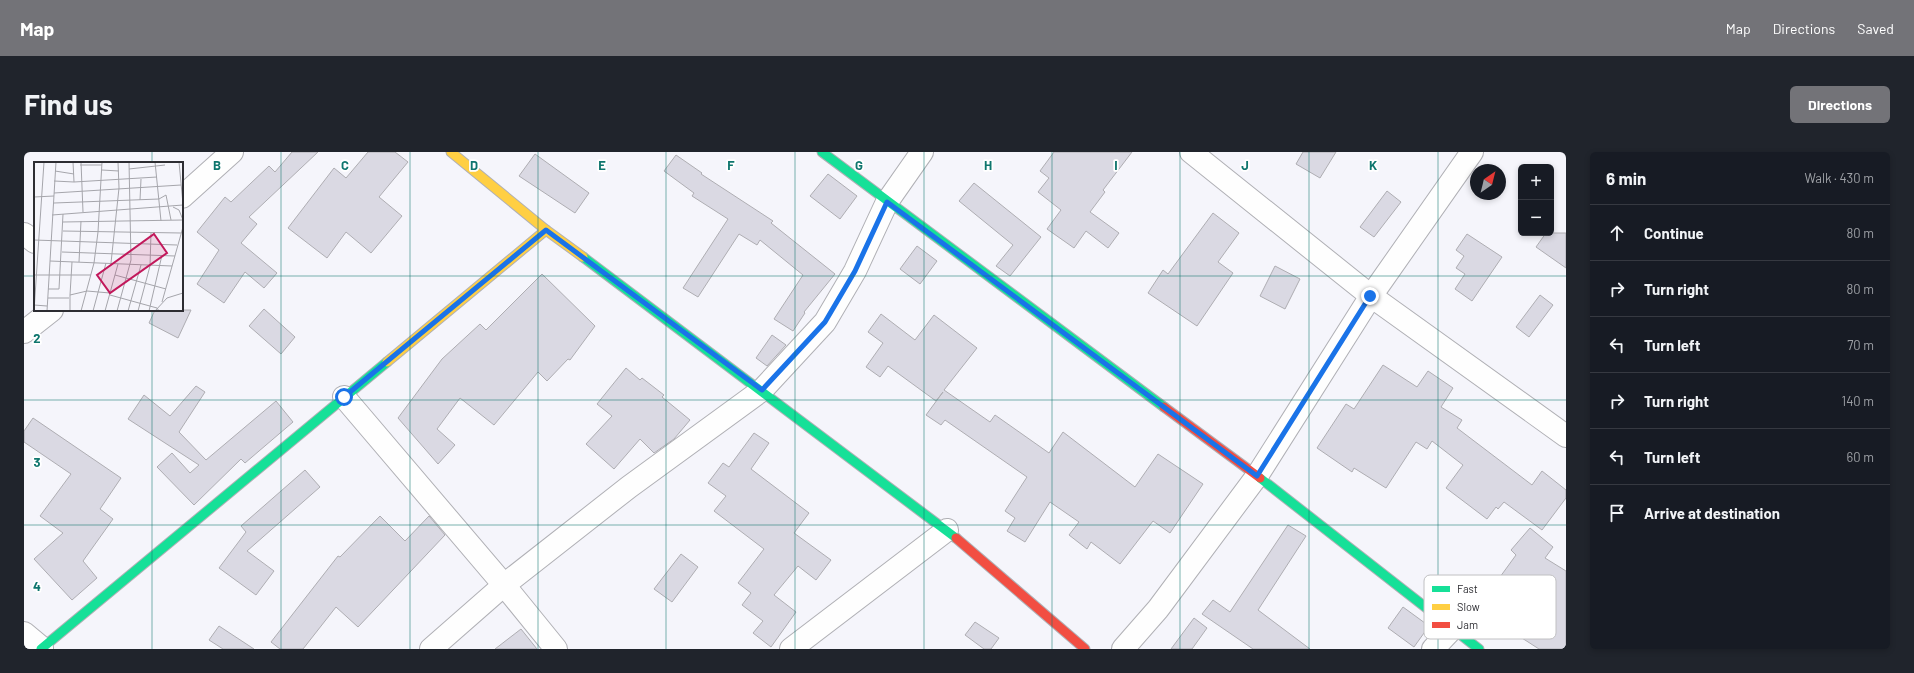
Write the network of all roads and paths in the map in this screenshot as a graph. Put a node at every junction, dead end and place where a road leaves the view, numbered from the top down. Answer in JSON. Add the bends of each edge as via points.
{"nodes":[{"id":1,"x":232,"y":152,"type":"edge"},
{"id":2,"x":451,"y":152,"type":"edge"},
{"id":3,"x":822,"y":152,"type":"edge"},
{"id":4,"x":922,"y":152,"type":"edge"},
{"id":5,"x":1191,"y":152,"type":"edge"},
{"id":6,"x":1472,"y":152,"type":"edge"},
{"id":7,"x":183,"y":196,"type":"edge"},
{"id":8,"x":887,"y":202,"type":"junction"},
{"id":9,"x":546,"y":230,"type":"junction"},
{"id":10,"x":24,"y":234,"type":"edge"},
{"id":11,"x":34,"y":241,"type":"edge"},
{"id":12,"x":1370,"y":296,"type":"junction"},
{"id":13,"x":51,"y":311,"type":"edge"},
{"id":14,"x":24,"y":332,"type":"edge"},
{"id":15,"x":762,"y":390,"type":"junction"},
{"id":16,"x":344,"y":397,"type":"junction"},
{"id":17,"x":1566,"y":436,"type":"edge"},
{"id":18,"x":1257,"y":476,"type":"junction"},
{"id":19,"x":947,"y":530,"type":"junction"},
{"id":20,"x":504,"y":585,"type":"junction"},
{"id":21,"x":1424,"y":607,"type":"edge"},
{"id":22,"x":24,"y":633,"type":"edge"},
{"id":23,"x":1442,"y":639,"type":"edge"},
{"id":24,"x":1465,"y":639,"type":"edge"},
{"id":25,"x":42,"y":649,"type":"edge"},
{"id":26,"x":431,"y":649,"type":"edge"},
{"id":27,"x":556,"y":649,"type":"edge"},
{"id":28,"x":791,"y":649,"type":"edge"},
{"id":29,"x":1085,"y":649,"type":"edge"},
{"id":30,"x":1123,"y":649,"type":"edge"},
{"id":31,"x":1433,"y":649,"type":"edge"},
{"id":32,"x":1478,"y":649,"type":"edge"}],
"edges":[{"from":1,"to":7,"type":"street"},
{"from":2,"to":9,"type":"street"},
{"from":3,"to":8,"type":"street"},
{"from":4,"to":8,"type":"street"},
{"from":5,"to":12,"type":"street"},
{"from":6,"to":12,"type":"street"},
{"from":8,"to":15,"type":"street","via":[[855,271],[825,322]]},
{"from":8,"to":18,"type":"street"},
{"from":9,"to":15,"type":"street"},
{"from":9,"to":16,"type":"street"},
{"from":10,"to":11,"type":"street"},
{"from":12,"to":17,"type":"street"},
{"from":12,"to":18,"type":"street"},
{"from":13,"to":14,"type":"street"},
{"from":15,"to":19,"type":"street"},
{"from":15,"to":20,"type":"street","via":[[629,487]]},
{"from":16,"to":20,"type":"street"},
{"from":16,"to":25,"type":"street"},
{"from":18,"to":21,"type":"street"},
{"from":18,"to":30,"type":"street","via":[[1158,609]]},
{"from":19,"to":28,"type":"street"},
{"from":19,"to":29,"type":"street"},
{"from":20,"to":26,"type":"street"},
{"from":20,"to":27,"type":"street"},
{"from":22,"to":25,"type":"street"},
{"from":23,"to":31,"type":"street"},
{"from":24,"to":32,"type":"street"}]}
